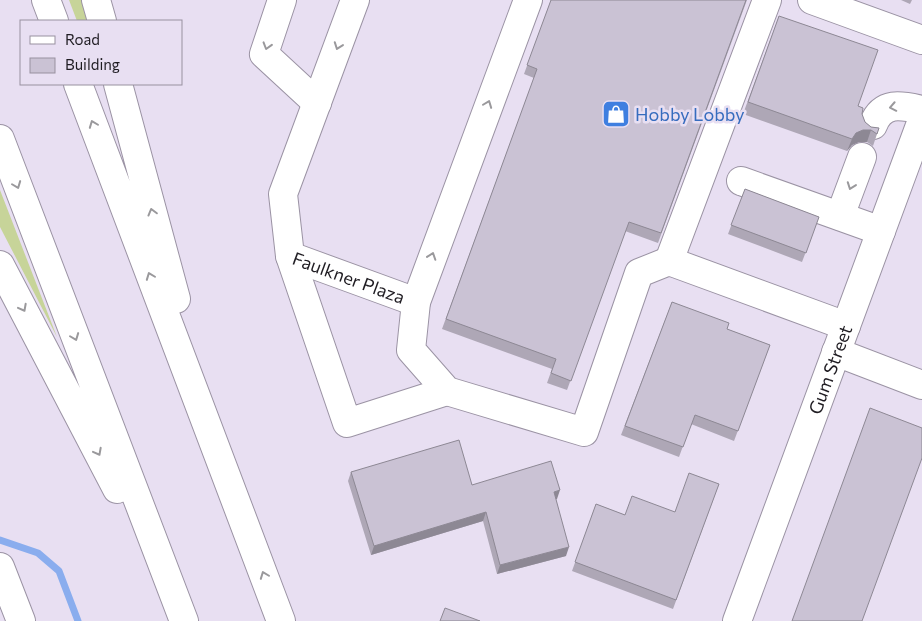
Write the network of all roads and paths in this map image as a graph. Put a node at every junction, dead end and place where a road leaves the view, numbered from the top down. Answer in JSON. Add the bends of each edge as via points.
{"nodes":[{"id":1,"x":46,"y":0,"type":"edge"},
{"id":2,"x":96,"y":0,"type":"edge"},
{"id":3,"x":282,"y":0,"type":"edge"},
{"id":4,"x":355,"y":0,"type":"edge"},
{"id":5,"x":528,"y":0,"type":"edge"},
{"id":6,"x":767,"y":0,"type":"edge"},
{"id":7,"x":812,"y":0,"type":"edge"},
{"id":8,"x":54,"y":20,"type":"edge"},
{"id":9,"x":102,"y":20,"type":"edge"},
{"id":10,"x":922,"y":40,"type":"edge"},
{"id":11,"x":78,"y":85,"type":"edge"},
{"id":12,"x":118,"y":85,"type":"edge"},
{"id":13,"x":317,"y":103,"type":"junction"},
{"id":14,"x":922,"y":110,"type":"edge"},
{"id":15,"x":922,"y":120,"type":"edge"},
{"id":16,"x":873,"y":125,"type":"edge"},
{"id":17,"x":0,"y":140,"type":"edge"},
{"id":18,"x":862,"y":157,"type":"dead end"},
{"id":19,"x":741,"y":181,"type":"dead end"},
{"id":20,"x":840,"y":216,"type":"junction"},
{"id":21,"x":881,"y":231,"type":"junction"},
{"id":22,"x":290,"y":256,"type":"junction"},
{"id":23,"x":669,"y":261,"type":"junction"},
{"id":24,"x":0,"y":265,"type":"edge"},
{"id":25,"x":416,"y":302,"type":"junction"},
{"id":26,"x":846,"y":326,"type":"junction"},
{"id":27,"x":836,"y":352,"type":"junction"},
{"id":28,"x":922,"y":385,"type":"edge"},
{"id":29,"x":447,"y":391,"type":"junction"},
{"id":30,"x":214,"y":445,"type":"junction"},
{"id":31,"x":1,"y":569,"type":"edge"},
{"id":32,"x":180,"y":612,"type":"edge"},
{"id":33,"x":21,"y":621,"type":"edge"},
{"id":34,"x":281,"y":621,"type":"edge"},
{"id":35,"x":737,"y":621,"type":"edge"}],
"edges":[{"from":1,"to":8,"type":"main road"},
{"from":2,"to":9,"type":"main road"},
{"from":3,"to":13,"type":"main road","one_way":true,"via":[[264,54]]},
{"from":4,"to":13,"type":"main road","name":"Faulkner Plaza","one_way":true},
{"from":25,"to":5,"type":"main road","name":"Faulkner Plaza","one_way":true},
{"from":6,"to":23,"type":"main road"},
{"from":7,"to":10,"type":"main road"},
{"from":30,"to":11,"type":"main road","one_way":true},
{"from":30,"to":12,"type":"main road","one_way":true},
{"from":13,"to":22,"type":"main road","name":"Faulkner Plaza","via":[[283,194]]},
{"from":14,"to":16,"type":"main road","one_way":true,"via":[[901,105],[886,107]]},
{"from":15,"to":21,"type":"main road","name":"Gum Street"},
{"from":17,"to":32,"type":"main road","one_way":true},
{"from":18,"to":20,"type":"main road","one_way":true},
{"from":19,"to":20,"type":"main road"},
{"from":20,"to":21,"type":"main road"},
{"from":21,"to":26,"type":"main road","name":"Gum Street"},
{"from":22,"to":25,"type":"main road","name":"Faulkner Plaza"},
{"from":22,"to":29,"type":"main road","via":[[347,423]]},
{"from":23,"to":26,"type":"main road"},
{"from":23,"to":29,"type":"main road","via":[[639,273],[584,432]]},
{"from":24,"to":32,"type":"main road","one_way":true},
{"from":25,"to":29,"type":"main road","via":[[411,350]]},
{"from":26,"to":27,"type":"main road","name":"Gum Street"},
{"from":27,"to":28,"type":"main road"},
{"from":27,"to":35,"type":"main road","name":"Gum Street"},
{"from":34,"to":30,"type":"main road","one_way":true},
{"from":31,"to":33,"type":"main road"}]}
